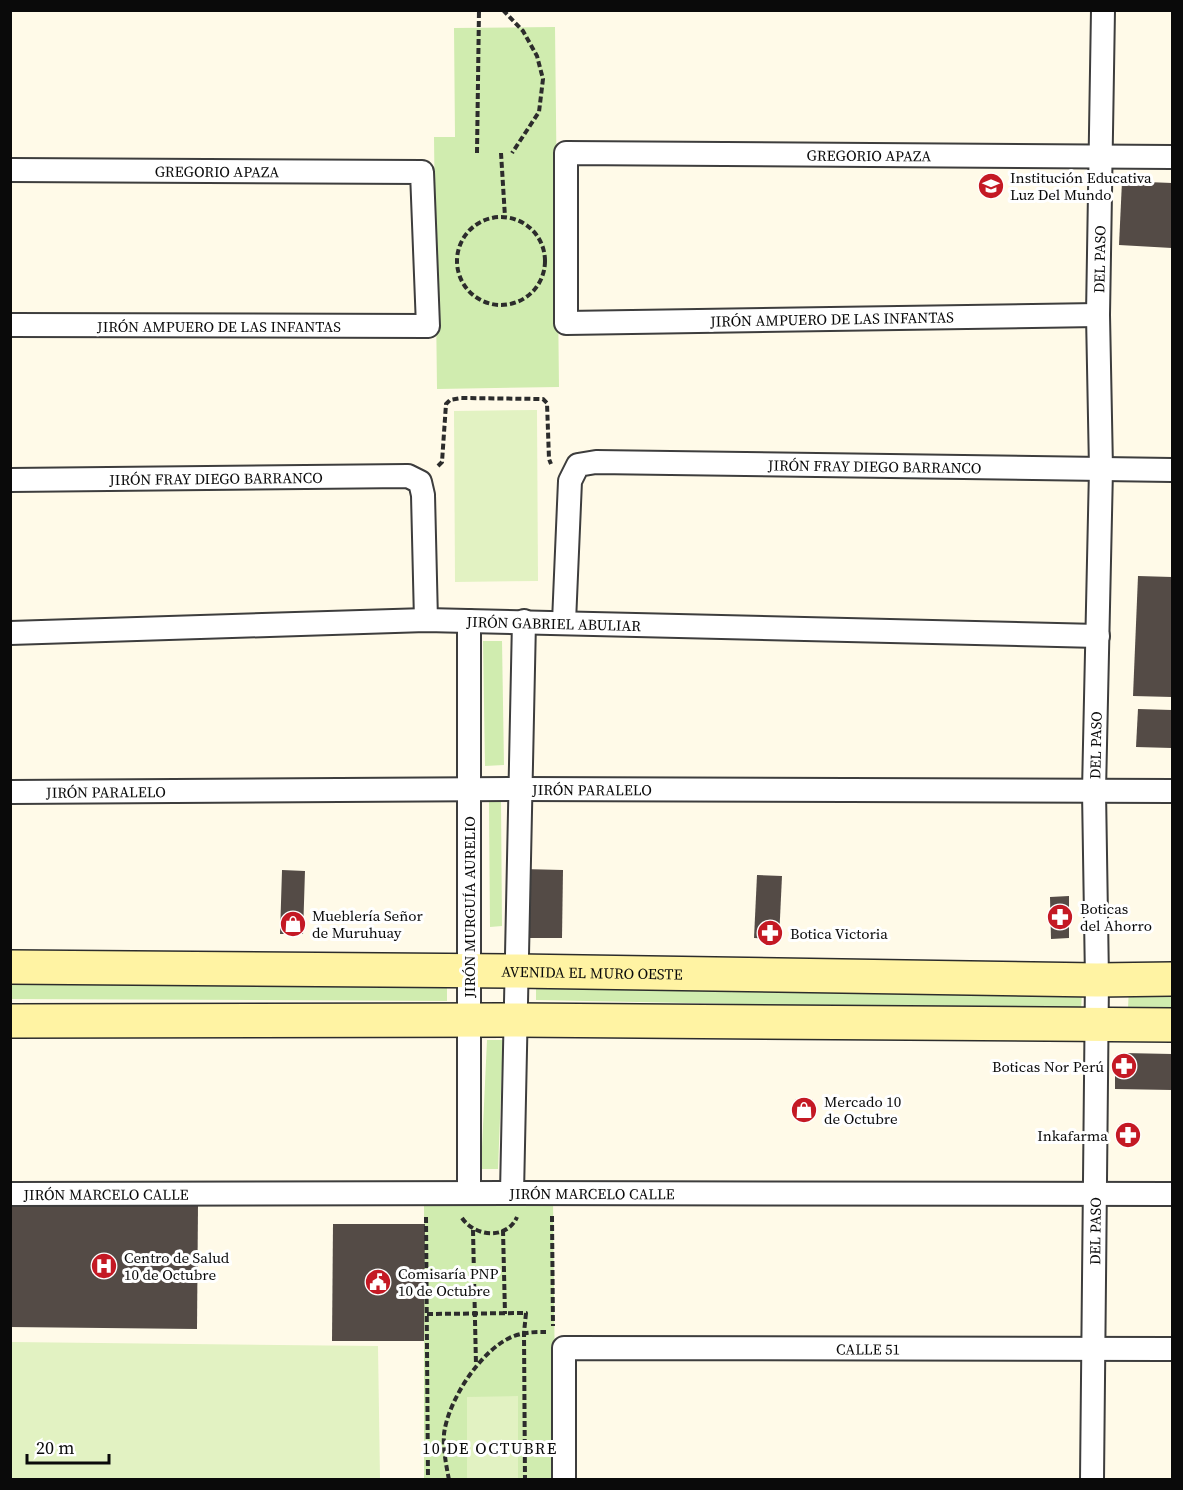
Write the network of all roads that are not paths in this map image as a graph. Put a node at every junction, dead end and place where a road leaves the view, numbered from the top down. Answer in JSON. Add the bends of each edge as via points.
{"nodes":[{"id":1,"x":1103,"y":10,"type":"edge"},
{"id":2,"x":1100,"y":155,"type":"junction"},
{"id":3,"x":1173,"y":157,"type":"edge"},
{"id":4,"x":10,"y":170,"type":"edge"},
{"id":5,"x":1098,"y":315,"type":"junction"},
{"id":6,"x":566,"y":323,"type":"joint"},
{"id":7,"x":10,"y":325,"type":"edge"},
{"id":8,"x":428,"y":326,"type":"joint"},
{"id":9,"x":1101,"y":470,"type":"junction"},
{"id":10,"x":1173,"y":470,"type":"edge"},
{"id":11,"x":10,"y":480,"type":"edge"},
{"id":12,"x":426,"y":620,"type":"junction"},
{"id":13,"x":468,"y":621,"type":"junction"},
{"id":14,"x":524,"y":621,"type":"junction"},
{"id":15,"x":564,"y":622,"type":"junction"},
{"id":16,"x":10,"y":633,"type":"edge"},
{"id":17,"x":1098,"y":636,"type":"junction"},
{"id":18,"x":521,"y":789,"type":"junction"},
{"id":19,"x":469,"y":790,"type":"junction"},
{"id":20,"x":1094,"y":791,"type":"junction"},
{"id":21,"x":1173,"y":791,"type":"edge"},
{"id":22,"x":10,"y":792,"type":"edge"},
{"id":23,"x":10,"y":967,"type":"edge"},
{"id":24,"x":469,"y":971,"type":"junction"},
{"id":25,"x":517,"y":971,"type":"junction"},
{"id":26,"x":1173,"y":979,"type":"edge"},
{"id":27,"x":1096,"y":980,"type":"junction"},
{"id":28,"x":469,"y":1020,"type":"junction"},
{"id":29,"x":516,"y":1020,"type":"junction"},
{"id":30,"x":10,"y":1021,"type":"edge"},
{"id":31,"x":1096,"y":1025,"type":"junction"},
{"id":32,"x":1173,"y":1025,"type":"edge"},
{"id":33,"x":1094,"y":1193,"type":"junction"},
{"id":34,"x":10,"y":1194,"type":"edge"},
{"id":35,"x":1173,"y":1194,"type":"edge"},
{"id":36,"x":516,"y":1201,"type":"junction"},
{"id":37,"x":464,"y":1202,"type":"junction"},
{"id":38,"x":1092,"y":1348,"type":"junction"},
{"id":39,"x":1173,"y":1349,"type":"edge"},
{"id":40,"x":564,"y":1479,"type":"edge"},
{"id":41,"x":1092,"y":1479,"type":"edge"}],
"edges":[{"from":1,"to":2,"type":"street","name":"DEL PASO"},
{"from":2,"to":3,"type":"street","name":"GREGORIO APAZA"},
{"from":2,"to":5,"type":"street","name":"DEL PASO"},
{"from":2,"to":6,"type":"street","name":"GREGORIO APAZA","via":[[566,153]]},
{"from":4,"to":8,"type":"street","name":"GREGORIO APAZA","via":[[422,172]]},
{"from":5,"to":6,"type":"street","name":"JIRÓN AMPUERO DE LAS INFANTAS"},
{"from":5,"to":9,"type":"street","name":"DEL PASO"},
{"from":7,"to":8,"type":"street","name":"JIRÓN AMPUERO DE LAS INFANTAS"},
{"from":9,"to":10,"type":"street","name":"JIRÓN FRAY DIEGO BARRANCO"},
{"from":9,"to":15,"type":"street","name":"JIRÓN FRAY DIEGO BARRANCO","via":[[596,462],[574,473]]},
{"from":9,"to":17,"type":"street","name":"DEL PASO"},
{"from":11,"to":12,"type":"street","name":"JIRÓN FRAY DIEGO BARRANCO","via":[[408,476],[420,482],[423,495]]},
{"from":12,"to":13,"type":"street","name":"JIRÓN GABRIEL ABULIAR"},
{"from":12,"to":16,"type":"street","name":"JIRÓN GABRIEL ABULIAR"},
{"from":13,"to":14,"type":"street","name":"JIRÓN GABRIEL ABULIAR"},
{"from":13,"to":19,"type":"street","name":"JIRÓN MURGUÍA AURELIO"},
{"from":14,"to":15,"type":"street","name":"JIRÓN GABRIEL ABULIAR"},
{"from":14,"to":18,"type":"street"},
{"from":15,"to":17,"type":"street","name":"JIRÓN GABRIEL ABULIAR"},
{"from":17,"to":20,"type":"street","name":"DEL PASO"},
{"from":18,"to":19,"type":"street","name":"JIRÓN PARALELO"},
{"from":18,"to":20,"type":"street","name":"JIRÓN PARALELO"},
{"from":18,"to":25,"type":"street"},
{"from":19,"to":22,"type":"street","name":"JIRÓN PARALELO"},
{"from":19,"to":24,"type":"street","name":"JIRÓN MURGUÍA AURELIO"},
{"from":20,"to":21,"type":"street","name":"JIRÓN PARALELO"},
{"from":20,"to":27,"type":"street","name":"DEL PASO"},
{"from":23,"to":24,"type":"main road","name":"AVENIDA EL MURO OESTE"},
{"from":24,"to":25,"type":"main road","name":"AVENIDA EL MURO OESTE"},
{"from":24,"to":28,"type":"street","name":"JIRÓN MURGUÍA AURELIO"},
{"from":25,"to":27,"type":"main road","name":"AVENIDA EL MURO OESTE"},
{"from":25,"to":29,"type":"street"},
{"from":26,"to":27,"type":"main road","name":"AVENIDA EL MURO OESTE"},
{"from":27,"to":31,"type":"street","name":"DEL PASO"},
{"from":28,"to":29,"type":"main road"},
{"from":28,"to":30,"type":"main road"},
{"from":28,"to":37,"type":"street","name":"JIRÓN MURGUÍA AURELIO"},
{"from":29,"to":31,"type":"main road"},
{"from":29,"to":36,"type":"street"},
{"from":31,"to":32,"type":"main road"},
{"from":31,"to":33,"type":"street","name":"DEL PASO"},
{"from":33,"to":35,"type":"street","name":"JIRÓN MARCELO CALLE"},
{"from":33,"to":36,"type":"street","name":"JIRÓN MARCELO CALLE"},
{"from":33,"to":38,"type":"street","name":"DEL PASO"},
{"from":34,"to":37,"type":"street","name":"JIRÓN MARCELO CALLE"},
{"from":36,"to":37,"type":"street","name":"JIRÓN MARCELO CALLE"},
{"from":38,"to":39,"type":"street","name":"CALLE 51"},
{"from":38,"to":40,"type":"street","name":"CALLE 51","via":[[559,1340]]},
{"from":38,"to":41,"type":"street","name":"DEL PASO"}]}
